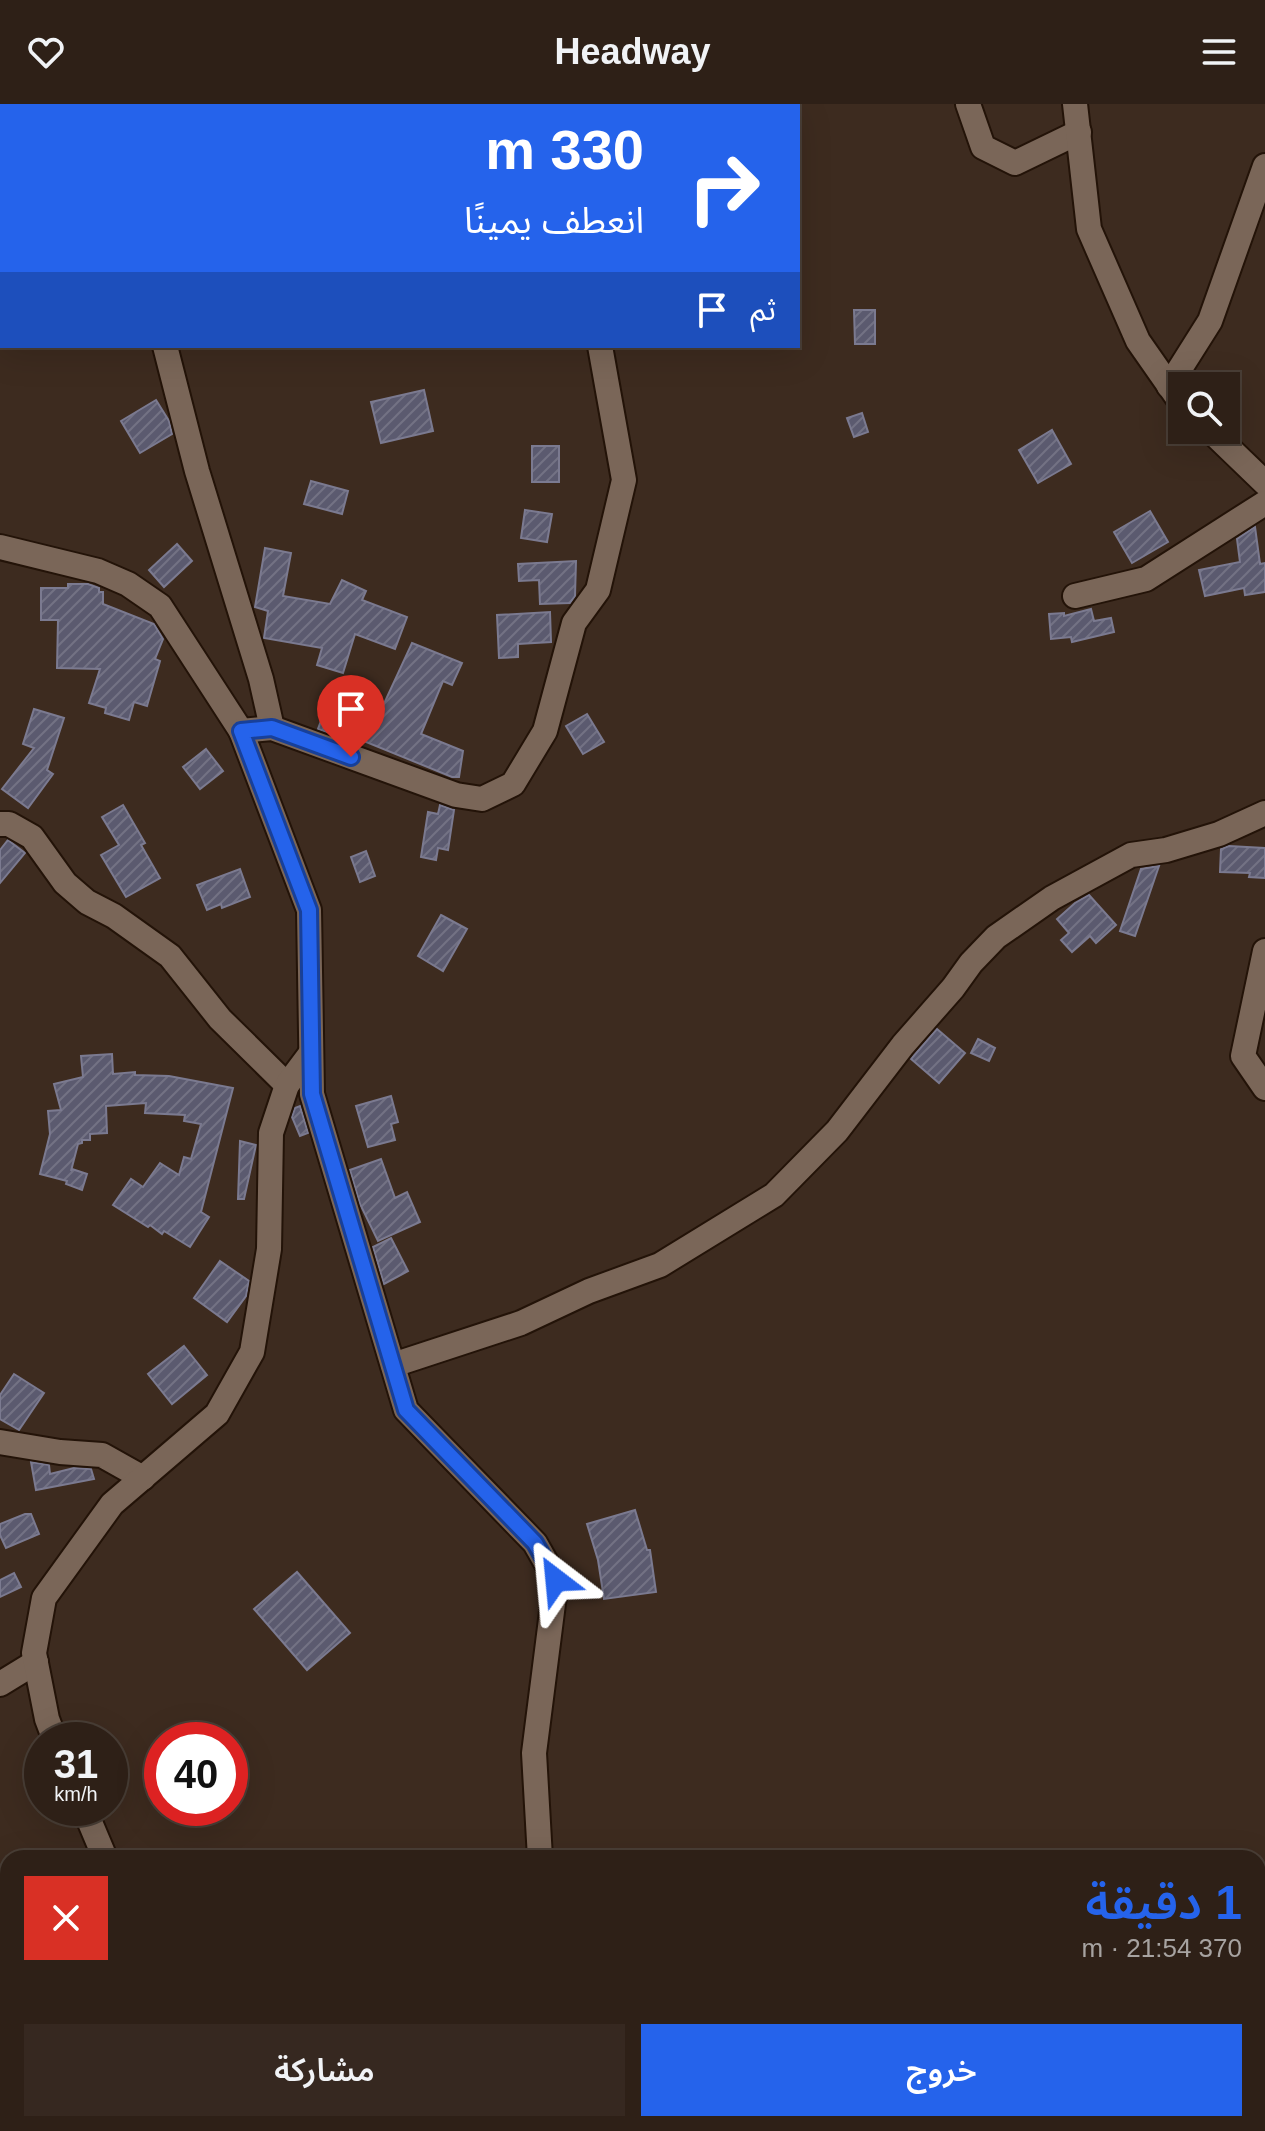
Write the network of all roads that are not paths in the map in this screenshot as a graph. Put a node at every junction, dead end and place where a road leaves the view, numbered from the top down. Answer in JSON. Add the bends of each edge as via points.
{"nodes":[{"id":1,"x":968,"y":104,"type":"edge"},
{"id":2,"x":1075,"y":104,"type":"edge"},
{"id":3,"x":1079,"y":132,"type":"junction"},
{"id":4,"x":1265,"y":166,"type":"edge"},
{"id":5,"x":166,"y":348,"type":"edge"},
{"id":6,"x":600,"y":348,"type":"edge"},
{"id":7,"x":1187,"y":372,"type":"edge"},
{"id":8,"x":1168,"y":384,"type":"edge"},
{"id":9,"x":1225,"y":444,"type":"edge"},
{"id":10,"x":1265,"y":483,"type":"edge"},
{"id":11,"x":1265,"y":503,"type":"edge"},
{"id":12,"x":0,"y":547,"type":"edge"},
{"id":13,"x":1075,"y":596,"type":"dead end"},
{"id":14,"x":272,"y":728,"type":"junction"},
{"id":15,"x":241,"y":731,"type":"junction"},
{"id":16,"x":1265,"y":813,"type":"edge"},
{"id":17,"x":0,"y":824,"type":"edge"},
{"id":18,"x":1265,"y":951,"type":"edge"},
{"id":19,"x":311,"y":1053,"type":"junction"},
{"id":20,"x":287,"y":1085,"type":"junction"},
{"id":21,"x":1265,"y":1088,"type":"edge"},
{"id":22,"x":393,"y":1365,"type":"junction"},
{"id":23,"x":0,"y":1442,"type":"edge"},
{"id":24,"x":143,"y":1478,"type":"junction"},
{"id":25,"x":36,"y":1662,"type":"junction"},
{"id":26,"x":0,"y":1684,"type":"edge"},
{"id":27,"x":48,"y":1722,"type":"edge"},
{"id":28,"x":92,"y":1826,"type":"edge"},
{"id":29,"x":102,"y":1850,"type":"edge"},
{"id":30,"x":540,"y":1850,"type":"edge"}],
"edges":[{"from":1,"to":3,"type":"street","via":[[983,147],[1015,163]]},
{"from":2,"to":3,"type":"street"},
{"from":3,"to":8,"type":"street","via":[[1089,229],[1138,341]]},
{"from":4,"to":7,"type":"street"},
{"from":5,"to":14,"type":"street"},
{"from":6,"to":14,"type":"street","via":[[624,480],[598,590],[574,623],[545,731],[513,784],[482,799],[456,795]]},
{"from":9,"to":10,"type":"street"},
{"from":11,"to":13,"type":"street","via":[[1146,579]]},
{"from":12,"to":15,"type":"street","via":[[98,571],[160,606]]},
{"from":14,"to":15,"type":"street"},
{"from":15,"to":19,"type":"street","via":[[309,910]]},
{"from":16,"to":22,"type":"street","via":[[1219,834],[1131,855],[1052,898],[996,937],[837,1131],[774,1195],[660,1265],[521,1323]]},
{"from":17,"to":20,"type":"street","via":[[32,837],[65,883],[87,902],[170,956],[220,1019]]},
{"from":18,"to":21,"type":"street","via":[[1243,1056]]},
{"from":19,"to":20,"type":"street"},
{"from":19,"to":22,"type":"street","via":[[312,1094]]},
{"from":20,"to":24,"type":"street","via":[[271,1133],[269,1249],[252,1352],[217,1414]]},
{"from":22,"to":30,"type":"street","via":[[406,1410],[535,1543],[556,1580],[534,1753]]},
{"from":23,"to":24,"type":"street","via":[[102,1455]]},
{"from":24,"to":25,"type":"street","via":[[112,1504],[44,1598]]},
{"from":25,"to":26,"type":"street"},
{"from":25,"to":27,"type":"street"},
{"from":28,"to":29,"type":"street"}]}
